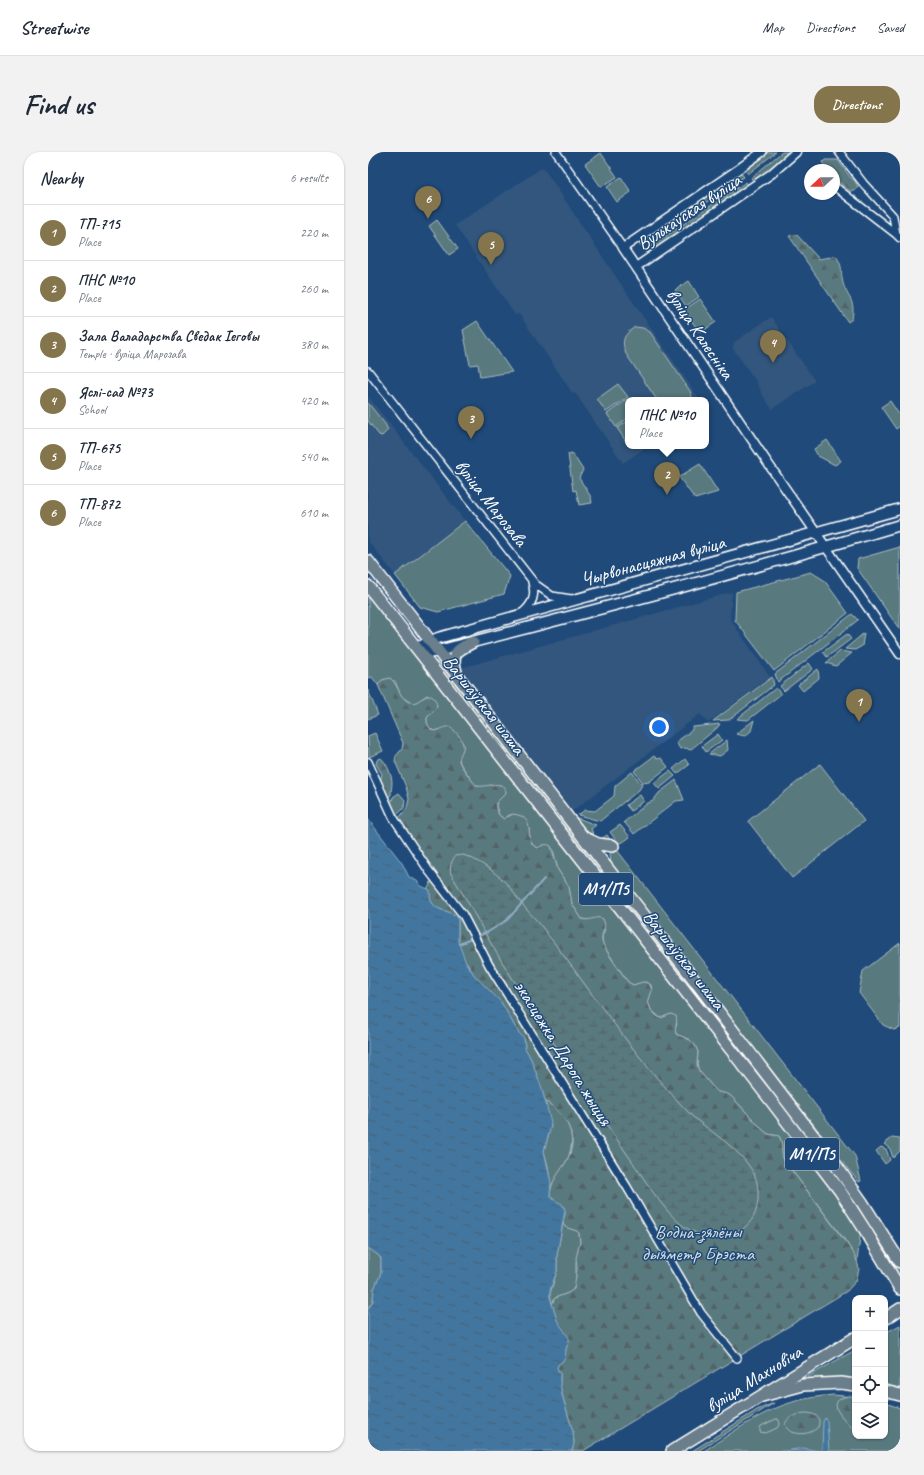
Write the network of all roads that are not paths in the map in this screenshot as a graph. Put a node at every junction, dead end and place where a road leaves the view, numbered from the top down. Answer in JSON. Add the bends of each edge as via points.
{"nodes":[{"id":1,"x":556,"y":152,"type":"edge"},
{"id":2,"x":762,"y":152,"type":"edge"},
{"id":3,"x":796,"y":152,"type":"edge"},
{"id":4,"x":839,"y":152,"type":"edge"},
{"id":5,"x":840,"y":191,"type":"edge"},
{"id":6,"x":898,"y":236,"type":"edge"},
{"id":7,"x":623,"y":248,"type":"junction"},
{"id":8,"x":636,"y":267,"type":"junction"},
{"id":9,"x":368,"y":371,"type":"edge"},
{"id":10,"x":900,"y":509,"type":"edge"},
{"id":11,"x":900,"y":525,"type":"edge"},
{"id":12,"x":817,"y":533,"type":"junction"},
{"id":13,"x":826,"y":547,"type":"junction"},
{"id":14,"x":368,"y":561,"type":"edge"},
{"id":15,"x":530,"y":578,"type":"junction"},
{"id":16,"x":368,"y":586,"type":"edge"},
{"id":17,"x":579,"y":599,"type":"junction"},
{"id":18,"x":516,"y":616,"type":"junction"},
{"id":19,"x":430,"y":641,"type":"junction"},
{"id":20,"x":473,"y":642,"type":"junction"},
{"id":21,"x":419,"y":651,"type":"junction"},
{"id":22,"x":438,"y":651,"type":"junction"},
{"id":23,"x":900,"y":654,"type":"edge"},
{"id":24,"x":456,"y":675,"type":"junction"},
{"id":25,"x":368,"y":762,"type":"edge"},
{"id":26,"x":582,"y":836,"type":"junction"},
{"id":27,"x":608,"y":869,"type":"junction"},
{"id":28,"x":763,"y":1070,"type":"junction"},
{"id":29,"x":754,"y":1078,"type":"junction"},
{"id":30,"x":782,"y":1094,"type":"junction"},
{"id":31,"x":772,"y":1102,"type":"junction"},
{"id":32,"x":900,"y":1262,"type":"edge"},
{"id":33,"x":900,"y":1289,"type":"edge"},
{"id":34,"x":900,"y":1309,"type":"edge"},
{"id":35,"x":888,"y":1317,"type":"edge"},
{"id":36,"x":852,"y":1340,"type":"edge"},
{"id":37,"x":738,"y":1358,"type":"dead end"},
{"id":38,"x":852,"y":1385,"type":"edge"},
{"id":39,"x":888,"y":1392,"type":"edge"},
{"id":40,"x":900,"y":1395,"type":"edge"},
{"id":41,"x":762,"y":1396,"type":"junction"},
{"id":42,"x":672,"y":1451,"type":"edge"}],
"edges":[{"from":1,"to":7,"type":"street","name":"вуліца Калесніка"},
{"from":2,"to":7,"type":"street","name":"Вулькаўская вуліца"},
{"from":3,"to":8,"type":"street","name":"Вулькаўская вуліца","via":[[771,174]]},
{"from":4,"to":6,"type":"street","via":[[893,216]]},
{"from":5,"to":6,"type":"street"},
{"from":7,"to":8,"type":"street","name":"вуліца Калесніка"},
{"from":8,"to":12,"type":"street","name":"вуліца Калесніка"},
{"from":9,"to":15,"type":"street","name":"вуліца Марозава"},
{"from":10,"to":12,"type":"main road","name":"Чырвонасцяжная вуліца"},
{"from":11,"to":13,"type":"main road","name":"Чырвонасцяжная вуліца"},
{"from":12,"to":13,"type":"street","name":"вуліца Калесніка"},
{"from":12,"to":17,"type":"main road","name":"Чырвонасцяжная вуліца"},
{"from":13,"to":20,"type":"main road","name":"Чырвонасцяжная вуліца"},
{"from":13,"to":23,"type":"street","name":"вуліца Калесніка"},
{"from":14,"to":19,"type":"main road","name":"Варшаўская шаша","number":"М1/П5"},
{"from":15,"to":17,"type":"street","name":"вуліца Марозава","via":[[539,588],[552,596]]},
{"from":15,"to":18,"type":"street","name":"вуліца Марозава","via":[[534,589],[533,600],[527,609]]},
{"from":16,"to":21,"type":"main road","name":"Варшаўская шаша","number":"М1/П5"},
{"from":17,"to":18,"type":"main road","name":"Чырвонасцяжная вуліца"},
{"from":18,"to":19,"type":"main road","name":"Чырвонасцяжная вуліца"},
{"from":19,"to":21,"type":"main road","name":"Чырвонасцяжная вуліца"},
{"from":19,"to":22,"type":"main road","name":"Варшаўская шаша","number":"М1/П5"},
{"from":20,"to":22,"type":"main road","name":"Чырвонасцяжная вуліца"},
{"from":20,"to":24,"type":"main road","via":[[457,652],[453,660]]},
{"from":21,"to":22,"type":"main road","name":"Чырвонасцяжная вуліца"},
{"from":21,"to":29,"type":"main road","name":"Варшаўская шаша","number":"М1/П5"},
{"from":22,"to":24,"type":"main road","name":"Варшаўская шаша","number":"М1/П5"},
{"from":24,"to":26,"type":"main road","name":"Варшаўская шаша","number":"М1/П5"},
{"from":25,"to":37,"type":"street","name":"экасцежка Дарога жыцця","via":[[393,817],[428,871],[463,915],[489,965],[627,1187],[697,1307]]},
{"from":26,"to":27,"type":"main road","name":"Варшаўская шаша","number":"М1/П5"},
{"from":26,"to":27,"type":"main road","via":[[598,844],[613,846],[607,855]]},
{"from":27,"to":28,"type":"main road","name":"Варшаўская шаша","number":"М1/П5"},
{"from":28,"to":29,"type":"main road"},
{"from":28,"to":30,"type":"main road","name":"Варшаўская шаша","number":"М1/П5"},
{"from":29,"to":31,"type":"main road","name":"Варшаўская шаша","number":"М1/П5"},
{"from":30,"to":31,"type":"main road"},
{"from":30,"to":32,"type":"main road","name":"Варшаўская шаша","number":"М1/П5","via":[[862,1202]]},
{"from":31,"to":33,"type":"main road","name":"Варшаўская шаша","number":"М1/П5","via":[[840,1191]]},
{"from":34,"to":35,"type":"main road"},
{"from":36,"to":41,"type":"main road","name":"вуліца Махновіча"},
{"from":38,"to":41,"type":"main road","via":[[803,1385]]},
{"from":39,"to":40,"type":"main road"},
{"from":41,"to":42,"type":"main road","name":"вуліца Махновіча"}]}
